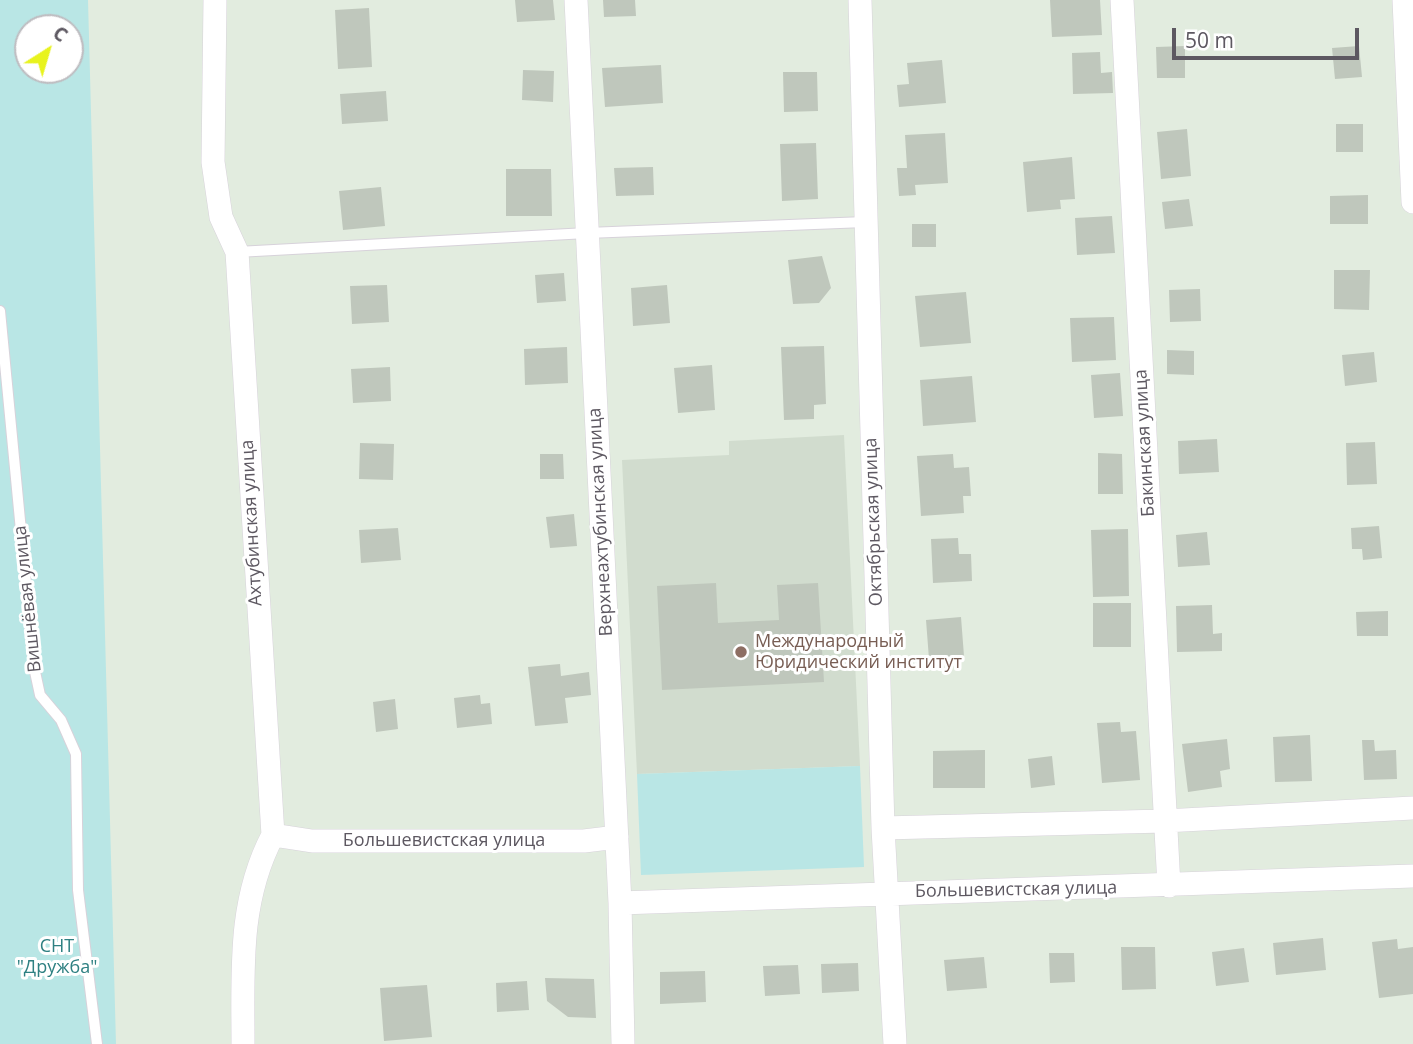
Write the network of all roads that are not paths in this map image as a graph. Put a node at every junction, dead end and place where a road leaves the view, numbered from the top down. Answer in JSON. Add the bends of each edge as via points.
{"nodes":[{"id":1,"x":215,"y":0,"type":"edge"},
{"id":2,"x":576,"y":0,"type":"edge"},
{"id":3,"x":860,"y":0,"type":"edge"},
{"id":4,"x":1122,"y":0,"type":"edge"},
{"id":5,"x":1404,"y":0,"type":"edge"},
{"id":6,"x":1413,"y":187,"type":"edge"},
{"id":7,"x":1413,"y":202,"type":"edge"},
{"id":8,"x":865,"y":222,"type":"junction"},
{"id":9,"x":587,"y":233,"type":"junction"},
{"id":10,"x":237,"y":252,"type":"junction"},
{"id":11,"x":0,"y":311,"type":"edge"},
{"id":12,"x":1413,"y":808,"type":"edge"},
{"id":13,"x":1164,"y":821,"type":"junction"},
{"id":14,"x":883,"y":828,"type":"junction"},
{"id":15,"x":273,"y":835,"type":"junction"},
{"id":16,"x":617,"y":837,"type":"junction"},
{"id":17,"x":1413,"y":876,"type":"edge"},
{"id":18,"x":1169,"y":886,"type":"junction"},
{"id":19,"x":886,"y":893,"type":"junction"},
{"id":20,"x":620,"y":902,"type":"junction"},
{"id":21,"x":97,"y":1044,"type":"edge"},
{"id":22,"x":243,"y":1044,"type":"edge"},
{"id":23,"x":623,"y":1044,"type":"edge"},
{"id":24,"x":895,"y":1044,"type":"edge"}],
"edges":[{"from":1,"to":10,"type":"street","name":"Ахтубинская улица","via":[[213,162],[221,217]]},
{"from":2,"to":9,"type":"street","name":"Верхнеахтубинская улица"},
{"from":3,"to":8,"type":"street","name":"Октябрьская улица"},
{"from":4,"to":13,"type":"street","name":"Бакинская улица"},
{"from":5,"to":6,"type":"street"},
{"from":6,"to":7,"type":"street"},
{"from":8,"to":9,"type":"lane"},
{"from":8,"to":14,"type":"street","name":"Октябрьская улица"},
{"from":9,"to":10,"type":"lane"},
{"from":9,"to":16,"type":"street","name":"Верхнеахтубинская улица"},
{"from":10,"to":15,"type":"street","name":"Ахтубинская улица"},
{"from":11,"to":21,"type":"lane","name":"Вишнёвая улица","via":[[34,667],[40,695],[61,720],[76,754],[78,890]]},
{"from":12,"to":13,"type":"street"},
{"from":13,"to":14,"type":"street"},
{"from":13,"to":18,"type":"street","name":"Бакинская улица"},
{"from":14,"to":19,"type":"street","name":"Октябрьская улица"},
{"from":15,"to":16,"type":"street","name":"Большевистская улица","via":[[312,841],[584,841]]},
{"from":15,"to":22,"type":"street","via":[[257,863],[243,927]]},
{"from":16,"to":20,"type":"street","name":"Верхнеахтубинская улица"},
{"from":17,"to":18,"type":"street","name":"Большевистская улица"},
{"from":18,"to":19,"type":"street","name":"Большевистская улица"},
{"from":19,"to":20,"type":"street","name":"Большевистская улица"},
{"from":19,"to":24,"type":"street","name":"Октябрьская улица"},
{"from":20,"to":23,"type":"street","name":"Верхнеахтубинская улица"}]}
